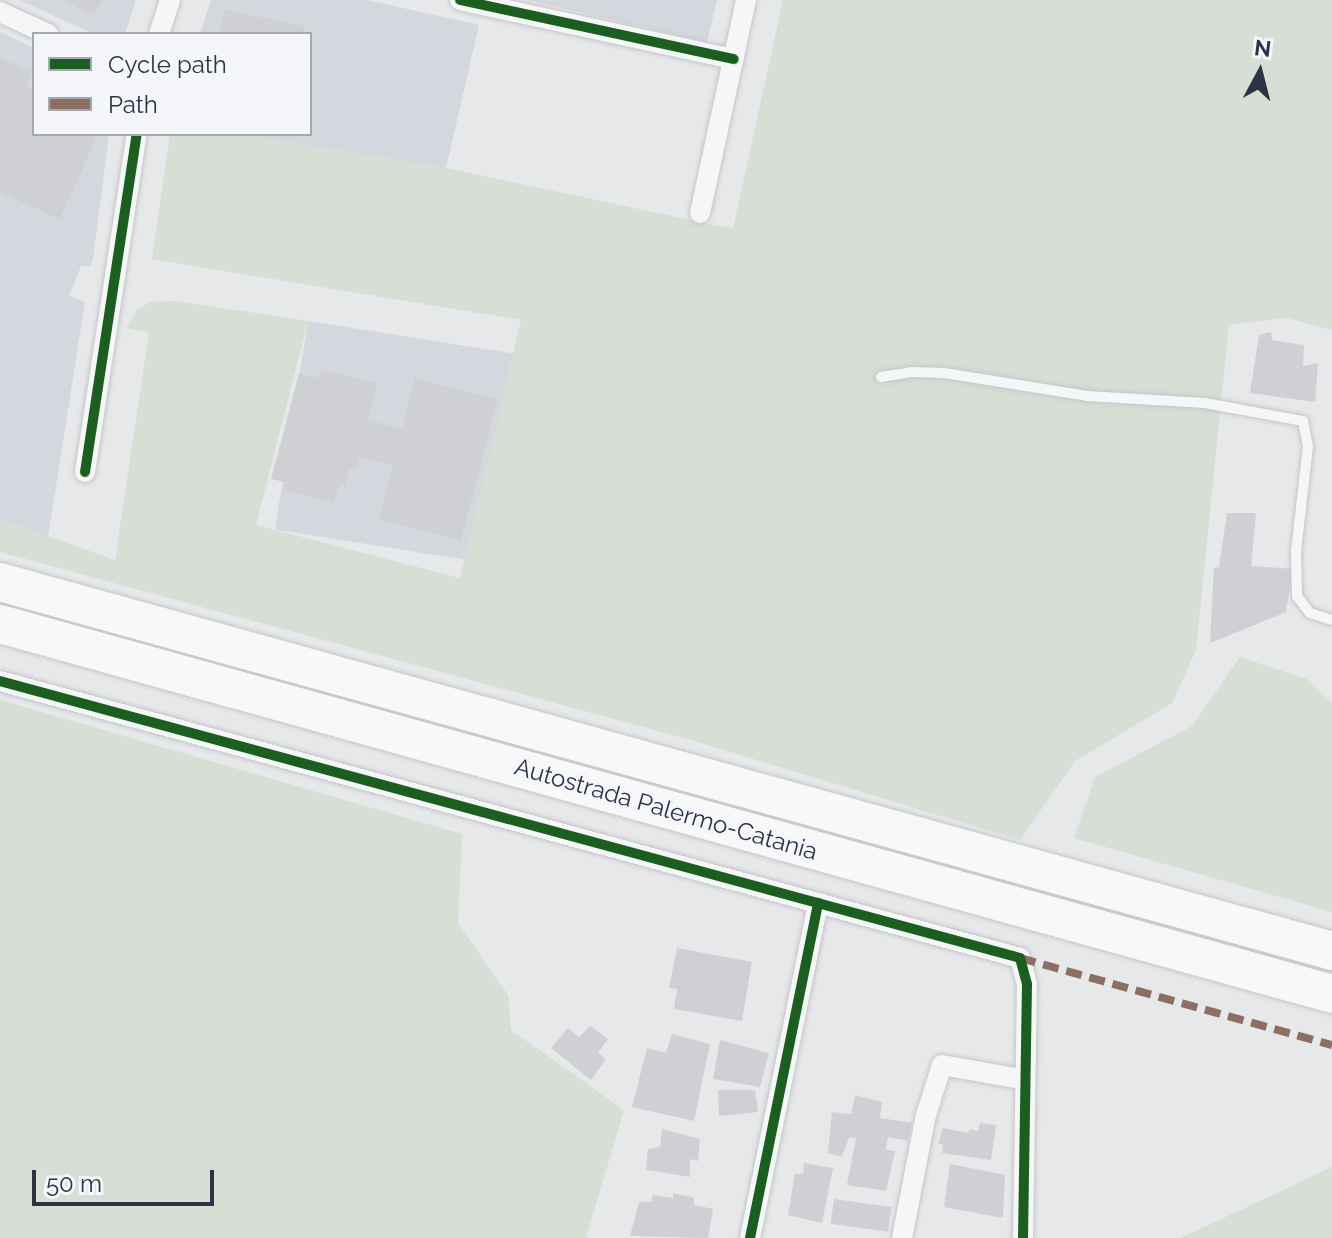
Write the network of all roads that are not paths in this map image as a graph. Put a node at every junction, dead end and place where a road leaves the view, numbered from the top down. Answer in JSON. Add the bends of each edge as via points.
{"nodes":[{"id":1,"x":170,"y":0,"type":"edge"},
{"id":2,"x":460,"y":0,"type":"edge"},
{"id":3,"x":746,"y":0,"type":"edge"},
{"id":4,"x":0,"y":12,"type":"edge"},
{"id":5,"x":44,"y":32,"type":"edge"},
{"id":6,"x":160,"y":32,"type":"edge"},
{"id":7,"x":734,"y":59,"type":"junction"},
{"id":8,"x":137,"y":136,"type":"edge"},
{"id":9,"x":700,"y":213,"type":"dead end"},
{"id":10,"x":881,"y":377,"type":"dead end"},
{"id":11,"x":85,"y":472,"type":"dead end"},
{"id":12,"x":0,"y":582,"type":"edge"},
{"id":13,"x":1332,"y":620,"type":"edge"},
{"id":14,"x":0,"y":624,"type":"edge"},
{"id":15,"x":0,"y":681,"type":"edge"},
{"id":16,"x":818,"y":903,"type":"junction"},
{"id":17,"x":1332,"y":951,"type":"edge"},
{"id":18,"x":1332,"y":994,"type":"edge"},
{"id":19,"x":1026,"y":1080,"type":"junction"},
{"id":20,"x":750,"y":1238,"type":"edge"},
{"id":21,"x":902,"y":1238,"type":"edge"},
{"id":22,"x":1023,"y":1238,"type":"edge"}],
"edges":[{"from":1,"to":6,"type":"street"},
{"from":2,"to":7,"type":"street"},
{"from":3,"to":7,"type":"street"},
{"from":4,"to":5,"type":"street"},
{"from":7,"to":9,"type":"street"},
{"from":8,"to":11,"type":"street"},
{"from":10,"to":13,"type":"lane","via":[[944,373],[1087,396],[1205,403],[1303,421],[1308,446],[1296,551],[1297,596],[1310,613]]},
{"from":12,"to":17,"type":"highway","name":"Autostrada Palermo-Catania"},
{"from":14,"to":18,"type":"highway","name":"Autostrada Palermo-Catania"},
{"from":15,"to":16,"type":"street"},
{"from":16,"to":19,"type":"street","via":[[1020,958],[1027,984]]},
{"from":16,"to":20,"type":"street"},
{"from":19,"to":21,"type":"street","via":[[942,1065],[926,1115]]},
{"from":19,"to":22,"type":"street"}]}
